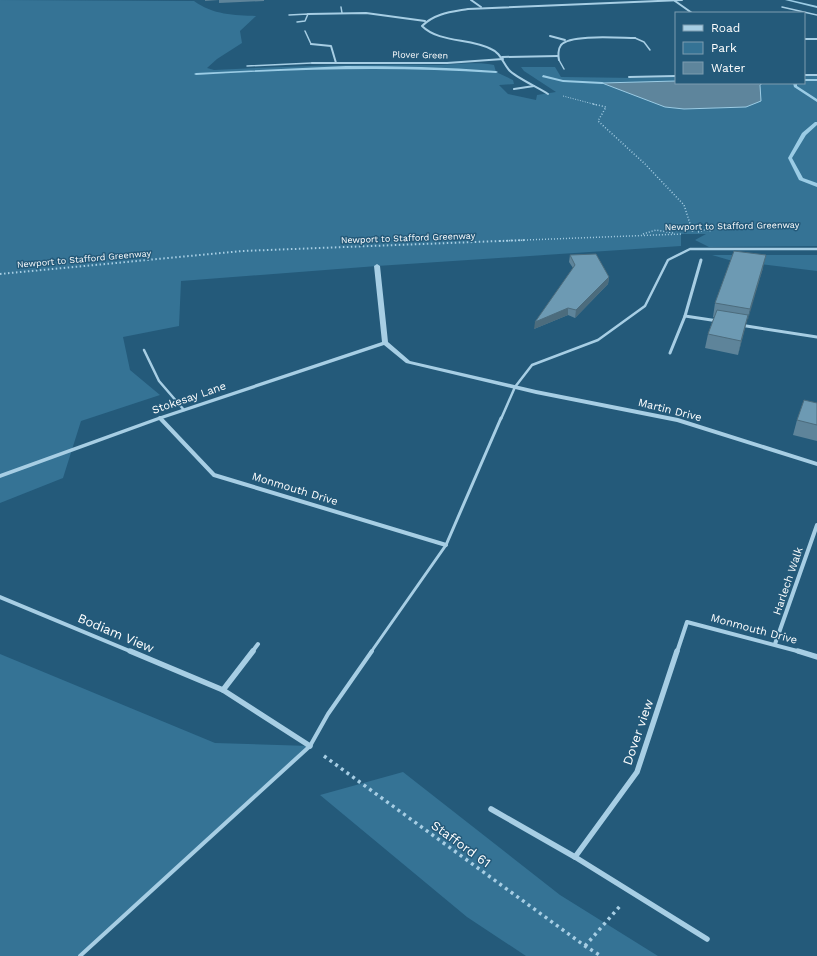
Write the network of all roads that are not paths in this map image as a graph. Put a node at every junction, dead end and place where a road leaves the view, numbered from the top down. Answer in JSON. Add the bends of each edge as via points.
{"nodes":[{"id":1,"x":471,"y":0,"type":"edge"},
{"id":2,"x":682,"y":0,"type":"edge"},
{"id":3,"x":675,"y":1,"type":"edge"},
{"id":4,"x":341,"y":7,"type":"dead end"},
{"id":5,"x":482,"y":7,"type":"junction"},
{"id":6,"x":782,"y":7,"type":"dead end"},
{"id":7,"x":691,"y":12,"type":"edge"},
{"id":8,"x":804,"y":12,"type":"edge"},
{"id":9,"x":805,"y":12,"type":"edge"},
{"id":10,"x":342,"y":13,"type":"junction"},
{"id":11,"x":308,"y":14,"type":"junction"},
{"id":12,"x":289,"y":15,"type":"dead end"},
{"id":13,"x":817,"y":15,"type":"edge"},
{"id":14,"x":425,"y":21,"type":"junction"},
{"id":15,"x":297,"y":22,"type":"dead end"},
{"id":16,"x":305,"y":32,"type":"dead end"},
{"id":17,"x":550,"y":36,"type":"dead end"},
{"id":18,"x":635,"y":38,"type":"joint"},
{"id":19,"x":805,"y":39,"type":"edge"},
{"id":20,"x":817,"y":39,"type":"edge"},
{"id":21,"x":566,"y":40,"type":"junction"},
{"id":22,"x":311,"y":44,"type":"joint"},
{"id":23,"x":650,"y":50,"type":"dead end"},
{"id":24,"x":558,"y":56,"type":"junction"},
{"id":25,"x":503,"y":58,"type":"junction"},
{"id":26,"x":559,"y":60,"type":"joint"},
{"id":27,"x":336,"y":62,"type":"junction"},
{"id":28,"x":312,"y":63,"type":"joint"},
{"id":29,"x":247,"y":66,"type":"dead end"},
{"id":30,"x":564,"y":69,"type":"dead end"},
{"id":31,"x":805,"y":75,"type":"edge"},
{"id":32,"x":817,"y":75,"type":"edge"},
{"id":33,"x":675,"y":76,"type":"edge"},
{"id":34,"x":629,"y":77,"type":"dead end"},
{"id":35,"x":534,"y":86,"type":"junction"},
{"id":36,"x":514,"y":89,"type":"dead end"},
{"id":37,"x":548,"y":94,"type":"road end"},
{"id":38,"x":817,"y":249,"type":"edge"},
{"id":39,"x":701,"y":260,"type":"dead end"},
{"id":40,"x":376,"y":266,"type":"dead end"},
{"id":41,"x":685,"y":316,"type":"junction"},
{"id":42,"x":723,"y":322,"type":"edge"},
{"id":43,"x":738,"y":324,"type":"edge"},
{"id":44,"x":817,"y":336,"type":"edge"},
{"id":45,"x":385,"y":343,"type":"junction"},
{"id":46,"x":144,"y":350,"type":"dead end"},
{"id":47,"x":670,"y":353,"type":"dead end"},
{"id":48,"x":515,"y":387,"type":"junction"},
{"id":49,"x":184,"y":410,"type":"junction"},
{"id":50,"x":160,"y":418,"type":"junction"},
{"id":51,"x":817,"y":464,"type":"edge"},
{"id":52,"x":0,"y":476,"type":"edge"},
{"id":53,"x":817,"y":525,"type":"edge"},
{"id":54,"x":446,"y":544,"type":"junction"},
{"id":55,"x":0,"y":597,"type":"edge"},
{"id":56,"x":687,"y":622,"type":"joint"},
{"id":57,"x":258,"y":644,"type":"dead end"},
{"id":58,"x":775,"y":644,"type":"junction"},
{"id":59,"x":817,"y":657,"type":"edge"},
{"id":60,"x":223,"y":690,"type":"junction"},
{"id":61,"x":310,"y":746,"type":"junction"},
{"id":62,"x":491,"y":810,"type":"dead end"},
{"id":63,"x":575,"y":857,"type":"junction"},
{"id":64,"x":707,"y":939,"type":"dead end"},
{"id":65,"x":80,"y":956,"type":"edge"}],
"edges":[{"from":1,"to":5,"type":"street"},
{"from":2,"to":3,"type":"street"},
{"from":3,"to":5,"type":"street"},
{"from":3,"to":7,"type":"street"},
{"from":4,"to":10,"type":"lane"},
{"from":5,"to":14,"type":"street","via":[[443,13]]},
{"from":6,"to":8,"type":"lane"},
{"from":9,"to":13,"type":"lane"},
{"from":10,"to":11,"type":"street"},
{"from":10,"to":14,"type":"street","via":[[366,13]]},
{"from":11,"to":12,"type":"lane"},
{"from":11,"to":15,"type":"lane","via":[[305,21]]},
{"from":14,"to":25,"type":"street","via":[[422,26],[428,32],[492,48]]},
{"from":16,"to":22,"type":"lane"},
{"from":17,"to":21,"type":"street"},
{"from":18,"to":21,"type":"street"},
{"from":18,"to":23,"type":"lane","via":[[644,42]]},
{"from":19,"to":20,"type":"street"},
{"from":21,"to":24,"type":"street","via":[[560,46]]},
{"from":22,"to":27,"type":"street","via":[[331,46]]},
{"from":24,"to":25,"type":"street","name":"Plover Green"},
{"from":24,"to":26,"type":"street"},
{"from":25,"to":27,"type":"street","name":"Plover Green","via":[[452,63]]},
{"from":25,"to":35,"type":"street","via":[[509,70]]},
{"from":26,"to":30,"type":"lane"},
{"from":27,"to":28,"type":"street","name":"Plover Green"},
{"from":28,"to":29,"type":"lane"},
{"from":31,"to":32,"type":"street"},
{"from":33,"to":34,"type":"street"},
{"from":35,"to":36,"type":"street"},
{"from":35,"to":37,"type":"street"},
{"from":38,"to":48,"type":"lane","via":[[690,249],[668,260],[645,306],[598,340],[532,365]]},
{"from":39,"to":41,"type":"street"},
{"from":40,"to":45,"type":"street"},
{"from":41,"to":42,"type":"street"},
{"from":41,"to":47,"type":"street"},
{"from":43,"to":44,"type":"street"},
{"from":45,"to":48,"type":"street","name":"Martin Drive","via":[[408,362]]},
{"from":45,"to":49,"type":"street","name":"Stokesay Lane"},
{"from":46,"to":49,"type":"lane","via":[[159,381]]},
{"from":48,"to":51,"type":"street","name":"Martin Drive","via":[[678,420]]},
{"from":48,"to":54,"type":"lane"},
{"from":49,"to":50,"type":"street","name":"Stokesay Lane"},
{"from":50,"to":52,"type":"street","name":"Stokesay Lane"},
{"from":50,"to":54,"type":"street","name":"Monmouth Drive","via":[[214,475]]},
{"from":53,"to":58,"type":"street","name":"Harlech Walk"},
{"from":54,"to":61,"type":"lane","via":[[328,714]]},
{"from":55,"to":60,"type":"street","name":"Bodiam View"},
{"from":56,"to":58,"type":"street","name":"Monmouth Drive"},
{"from":56,"to":63,"type":"street","name":"Dover view","via":[[637,772]]},
{"from":57,"to":60,"type":"street"},
{"from":58,"to":59,"type":"street","name":"Monmouth Drive"},
{"from":60,"to":61,"type":"street","name":"Bodiam View"},
{"from":61,"to":65,"type":"lane"},
{"from":62,"to":63,"type":"street"},
{"from":63,"to":64,"type":"street"}]}
